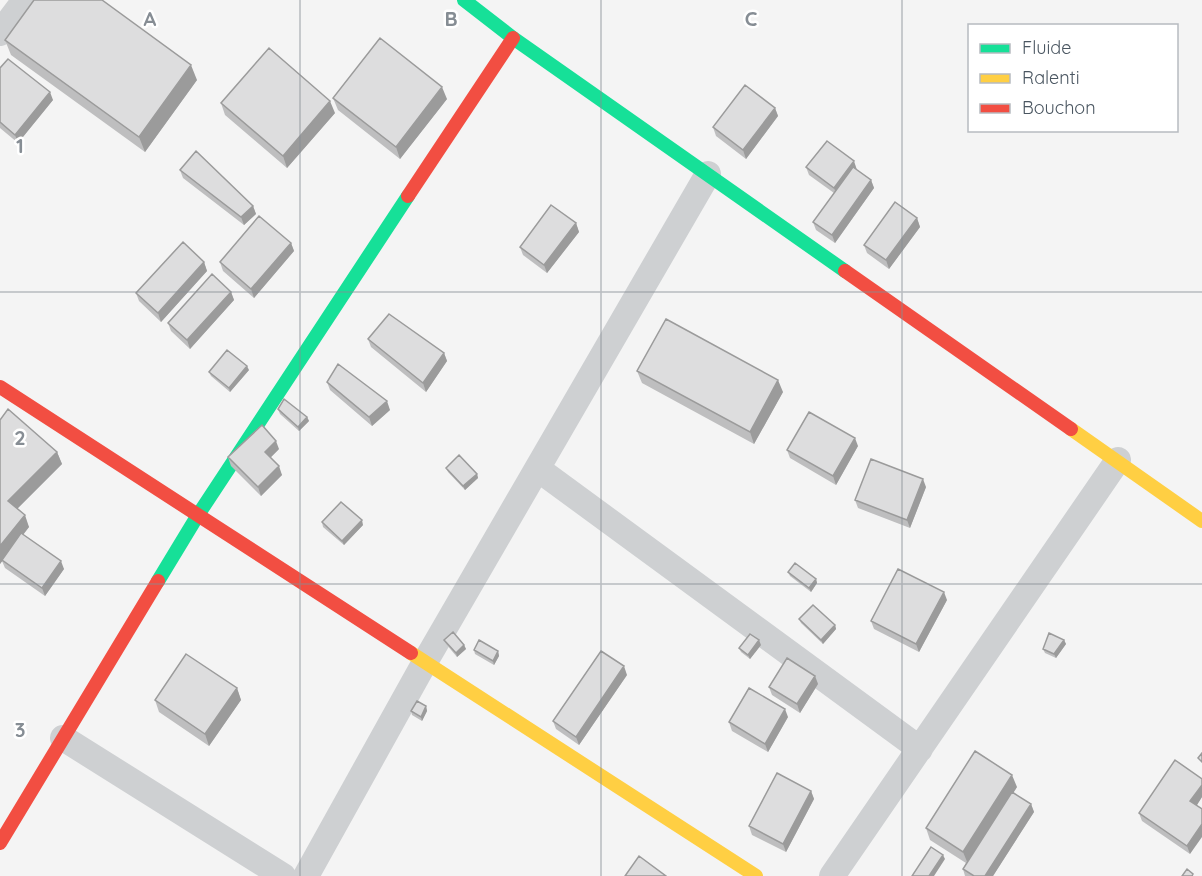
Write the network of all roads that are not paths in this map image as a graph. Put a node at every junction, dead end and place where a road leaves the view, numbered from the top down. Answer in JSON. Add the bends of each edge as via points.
{"nodes":[{"id":1,"x":25,"y":0,"type":"edge"},
{"id":2,"x":464,"y":0,"type":"edge"},
{"id":3,"x":0,"y":33,"type":"edge"},
{"id":4,"x":513,"y":38,"type":"junction"},
{"id":5,"x":708,"y":174,"type":"junction"},
{"id":6,"x":0,"y":387,"type":"edge"},
{"id":7,"x":1118,"y":460,"type":"junction"},
{"id":8,"x":538,"y":469,"type":"junction"},
{"id":9,"x":198,"y":515,"type":"junction"},
{"id":10,"x":1202,"y":521,"type":"edge"},
{"id":11,"x":424,"y":662,"type":"junction"},
{"id":12,"x":63,"y":738,"type":"junction"},
{"id":13,"x":920,"y":749,"type":"junction"},
{"id":14,"x":0,"y":843,"type":"edge"},
{"id":15,"x":283,"y":876,"type":"edge"},
{"id":16,"x":306,"y":876,"type":"edge"},
{"id":17,"x":756,"y":876,"type":"edge"},
{"id":18,"x":832,"y":876,"type":"edge"}],
"edges":[{"from":1,"to":3,"type":"street"},
{"from":2,"to":4,"type":"street"},
{"from":4,"to":5,"type":"street"},
{"from":4,"to":9,"type":"street"},
{"from":5,"to":7,"type":"street"},
{"from":5,"to":8,"type":"street"},
{"from":6,"to":9,"type":"street"},
{"from":7,"to":10,"type":"street"},
{"from":7,"to":13,"type":"street"},
{"from":8,"to":11,"type":"street"},
{"from":8,"to":13,"type":"street"},
{"from":9,"to":11,"type":"street"},
{"from":9,"to":12,"type":"street"},
{"from":11,"to":16,"type":"street"},
{"from":11,"to":17,"type":"street"},
{"from":12,"to":14,"type":"street"},
{"from":12,"to":15,"type":"street"},
{"from":13,"to":18,"type":"street"}]}
